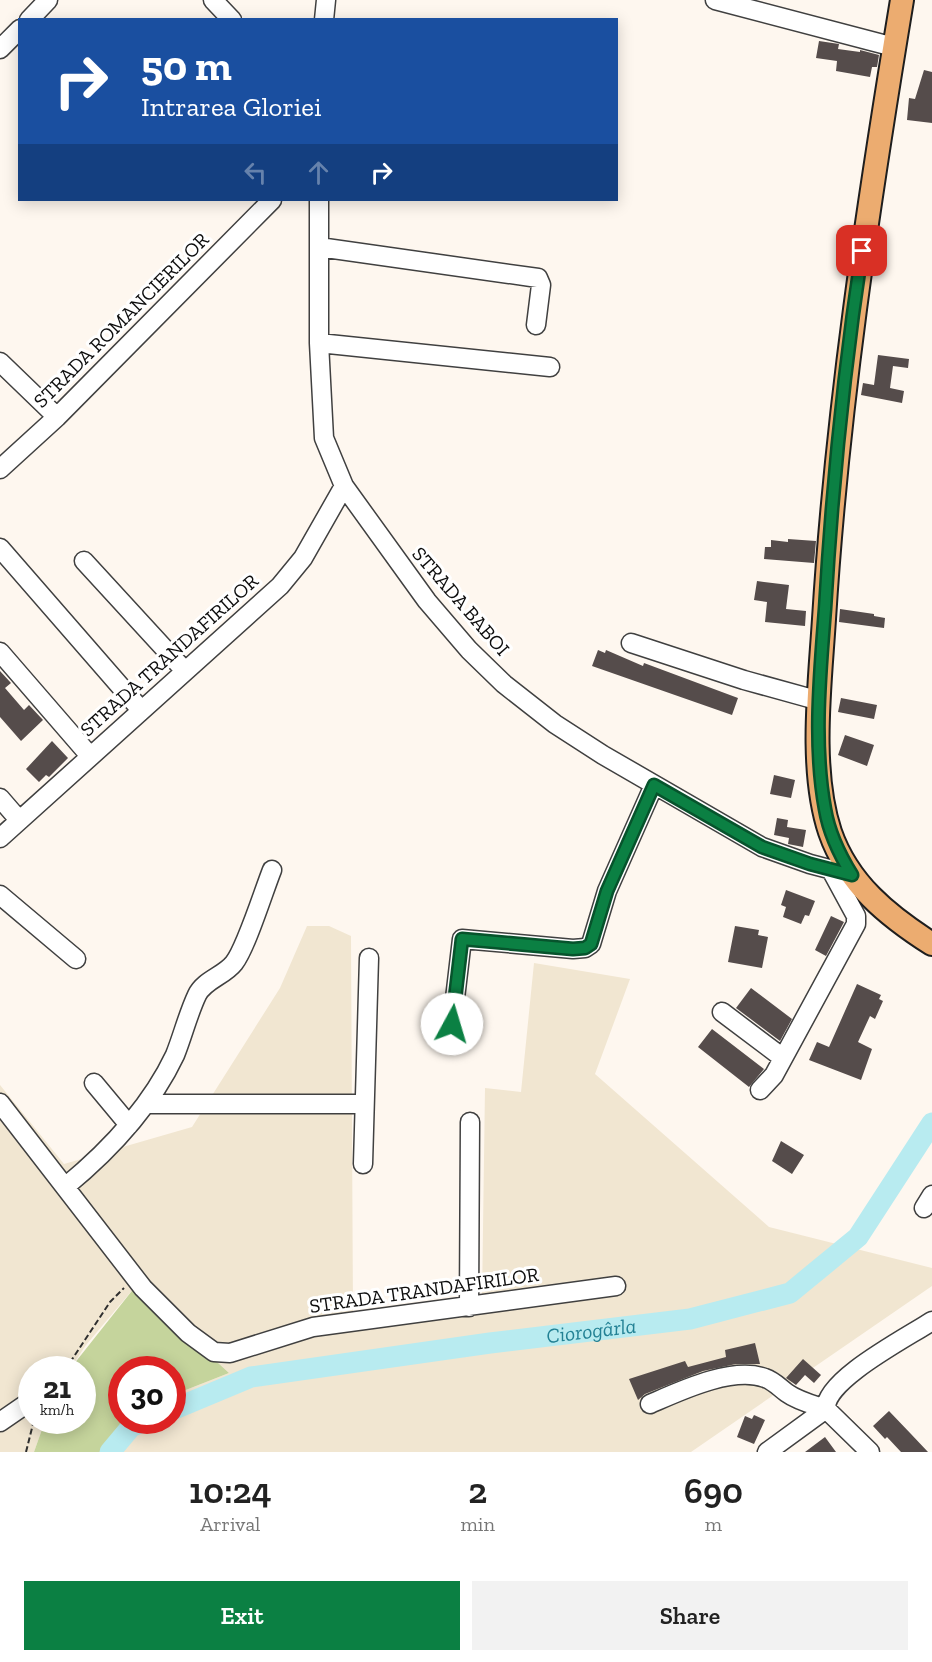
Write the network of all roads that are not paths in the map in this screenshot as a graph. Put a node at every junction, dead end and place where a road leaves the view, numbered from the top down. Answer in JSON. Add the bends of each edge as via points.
{"nodes":[{"id":1,"x":48,"y":0,"type":"edge"},
{"id":2,"x":213,"y":0,"type":"edge"},
{"id":3,"x":327,"y":0,"type":"edge"},
{"id":4,"x":715,"y":0,"type":"edge"},
{"id":5,"x":902,"y":0,"type":"edge"},
{"id":6,"x":31,"y":18,"type":"edge"},
{"id":7,"x":230,"y":18,"type":"edge"},
{"id":8,"x":324,"y":18,"type":"edge"},
{"id":9,"x":18,"y":31,"type":"edge"},
{"id":10,"x":894,"y":47,"type":"junction"},
{"id":11,"x":0,"y":49,"type":"edge"},
{"id":12,"x":271,"y":201,"type":"edge"},
{"id":13,"x":319,"y":201,"type":"edge"},
{"id":14,"x":319,"y":247,"type":"junction"},
{"id":15,"x":536,"y":325,"type":"dead end"},
{"id":16,"x":319,"y":343,"type":"junction"},
{"id":17,"x":0,"y":362,"type":"edge"},
{"id":18,"x":550,"y":367,"type":"dead end"},
{"id":19,"x":57,"y":417,"type":"junction"},
{"id":20,"x":0,"y":469,"type":"edge"},
{"id":21,"x":344,"y":486,"type":"junction"},
{"id":22,"x":0,"y":548,"type":"edge"},
{"id":23,"x":84,"y":561,"type":"dead end"},
{"id":24,"x":631,"y":643,"type":"dead end"},
{"id":25,"x":0,"y":652,"type":"edge"},
{"id":26,"x":185,"y":671,"type":"junction"},
{"id":27,"x":820,"y":701,"type":"junction"},
{"id":28,"x":141,"y":710,"type":"junction"},
{"id":29,"x":90,"y":756,"type":"junction"},
{"id":30,"x":654,"y":785,"type":"junction"},
{"id":31,"x":0,"y":798,"type":"edge"},
{"id":32,"x":19,"y":820,"type":"junction"},
{"id":33,"x":0,"y":838,"type":"edge"},
{"id":34,"x":272,"y":870,"type":"dead end"},
{"id":35,"x":842,"y":872,"type":"junction"},
{"id":36,"x":0,"y":896,"type":"edge"},
{"id":37,"x":932,"y":944,"type":"edge"},
{"id":38,"x":369,"y":958,"type":"dead end"},
{"id":39,"x":76,"y":959,"type":"dead end"},
{"id":40,"x":722,"y":1012,"type":"dead end"},
{"id":41,"x":452,"y":1024,"type":"dead end"},
{"id":42,"x":783,"y":1058,"type":"junction"},
{"id":43,"x":94,"y":1083,"type":"dead end"},
{"id":44,"x":760,"y":1090,"type":"dead end"},
{"id":45,"x":0,"y":1102,"type":"edge"},
{"id":46,"x":147,"y":1104,"type":"junction"},
{"id":47,"x":363,"y":1104,"type":"junction"},
{"id":48,"x":470,"y":1122,"type":"dead end"},
{"id":49,"x":129,"y":1125,"type":"junction"},
{"id":50,"x":363,"y":1164,"type":"dead end"},
{"id":51,"x":65,"y":1187,"type":"junction"},
{"id":52,"x":616,"y":1286,"type":"dead end"},
{"id":53,"x":469,"y":1307,"type":"junction"},
{"id":54,"x":932,"y":1321,"type":"edge"},
{"id":55,"x":650,"y":1404,"type":"dead end"},
{"id":56,"x":826,"y":1409,"type":"junction"},
{"id":57,"x":18,"y":1410,"type":"edge"},
{"id":58,"x":0,"y":1422,"type":"edge"},
{"id":59,"x":767,"y":1452,"type":"edge"},
{"id":60,"x":870,"y":1452,"type":"edge"}],
"edges":[{"from":1,"to":6,"type":"street"},
{"from":2,"to":7,"type":"street"},
{"from":3,"to":8,"type":"street"},
{"from":4,"to":10,"type":"street"},
{"from":5,"to":10,"type":"main road"},
{"from":9,"to":11,"type":"street"},
{"from":10,"to":27,"type":"main road","via":[[848,357],[827,569]]},
{"from":12,"to":19,"type":"street","name":"STRADA ROMANCIERILOR"},
{"from":13,"to":14,"type":"street","name":"STRADA BABOI"},
{"from":14,"to":15,"type":"street","via":[[538,278]]},
{"from":14,"to":16,"type":"street","name":"STRADA BABOI"},
{"from":16,"to":18,"type":"street"},
{"from":16,"to":21,"type":"street","name":"STRADA BABOI","via":[[324,438]]},
{"from":17,"to":19,"type":"street"},
{"from":19,"to":20,"type":"street","name":"STRADA ROMANCIERILOR"},
{"from":21,"to":26,"type":"street","name":"STRADA TRANDAFIRILOR","via":[[303,558],[280,586]]},
{"from":21,"to":30,"type":"street","name":"STRADA BABOI","via":[[427,601],[469,650],[555,724]]},
{"from":22,"to":28,"type":"street"},
{"from":23,"to":26,"type":"street"},
{"from":24,"to":27,"type":"street"},
{"from":25,"to":29,"type":"street"},
{"from":26,"to":28,"type":"street","name":"STRADA TRANDAFIRILOR"},
{"from":27,"to":35,"type":"main road","via":[[820,770],[825,811]]},
{"from":28,"to":29,"type":"street","name":"STRADA TRANDAFIRILOR"},
{"from":29,"to":32,"type":"street","name":"STRADA TRANDAFIRILOR"},
{"from":30,"to":35,"type":"street","name":"STRADA BABOI","via":[[762,847]]},
{"from":30,"to":41,"type":"street","via":[[607,891],[591,944],[573,949],[462,939]]},
{"from":31,"to":32,"type":"street"},
{"from":32,"to":33,"type":"street","name":"STRADA TRANDAFIRILOR"},
{"from":34,"to":46,"type":"street","via":[[236,961],[198,994],[175,1053]]},
{"from":35,"to":37,"type":"main road"},
{"from":35,"to":42,"type":"street","via":[[856,924]]},
{"from":36,"to":39,"type":"street"},
{"from":38,"to":47,"type":"street"},
{"from":40,"to":42,"type":"street"},
{"from":42,"to":44,"type":"street"},
{"from":43,"to":49,"type":"street"},
{"from":45,"to":51,"type":"street","name":"STRADA TRANDAFIRILOR"},
{"from":46,"to":47,"type":"street"},
{"from":46,"to":49,"type":"street"},
{"from":47,"to":50,"type":"street"},
{"from":48,"to":53,"type":"street"},
{"from":49,"to":51,"type":"street"},
{"from":51,"to":53,"type":"street","name":"STRADA TRANDAFIRILOR","via":[[135,1278],[188,1333],[207,1349],[222,1354],[313,1327]]},
{"from":52,"to":53,"type":"street","name":"STRADA TRANDAFIRILOR"},
{"from":54,"to":56,"type":"street","via":[[849,1376],[829,1393]]},
{"from":55,"to":56,"type":"street","via":[[690,1387],[750,1375],[764,1377],[789,1395]]},
{"from":56,"to":59,"type":"street"},
{"from":56,"to":60,"type":"street"},
{"from":57,"to":58,"type":"street"}]}
